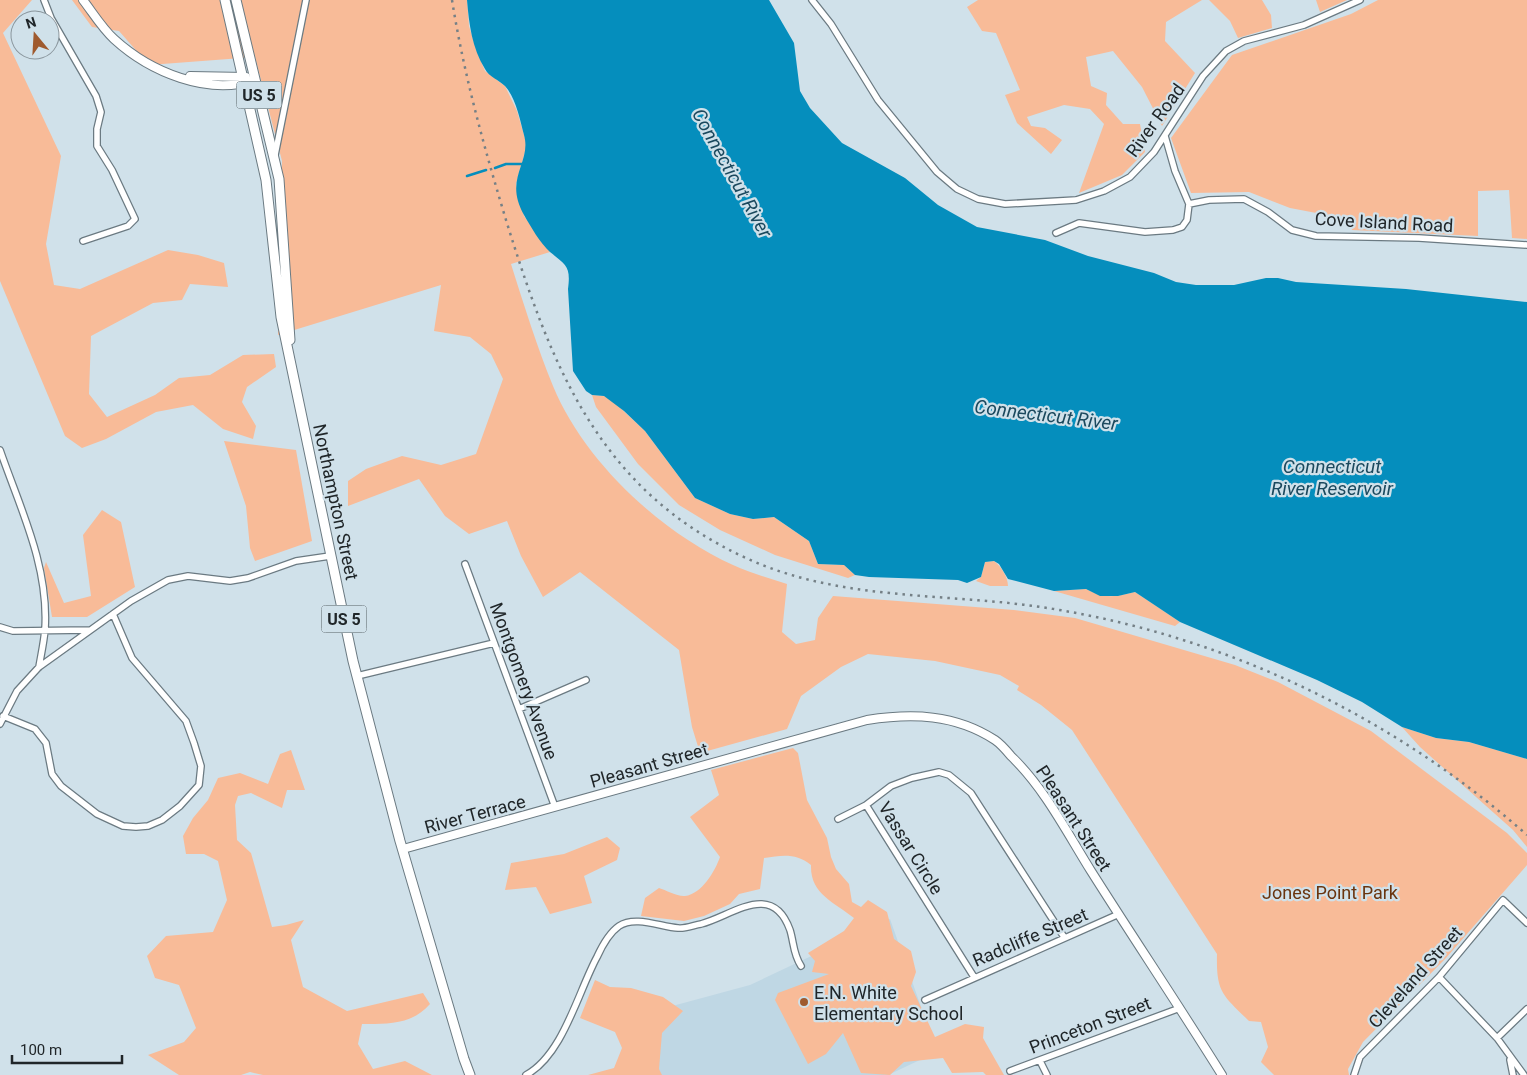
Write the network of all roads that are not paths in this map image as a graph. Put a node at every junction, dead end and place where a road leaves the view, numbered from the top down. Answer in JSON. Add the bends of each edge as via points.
{"nodes":[{"id":1,"x":44,"y":0,"type":"edge"},
{"id":2,"x":83,"y":0,"type":"edge"},
{"id":3,"x":226,"y":0,"type":"edge"},
{"id":4,"x":236,"y":0,"type":"edge"},
{"id":5,"x":306,"y":0,"type":"edge"},
{"id":6,"x":812,"y":0,"type":"edge"},
{"id":7,"x":1360,"y":0,"type":"edge"},
{"id":8,"x":243,"y":80,"type":"junction"},
{"id":9,"x":255,"y":80,"type":"junction"},
{"id":10,"x":1165,"y":136,"type":"junction"},
{"id":11,"x":274,"y":159,"type":"junction"},
{"id":12,"x":1189,"y":204,"type":"junction"},
{"id":13,"x":1056,"y":232,"type":"dead end"},
{"id":14,"x":83,"y":241,"type":"dead end"},
{"id":15,"x":1527,"y":245,"type":"edge"},
{"id":16,"x":292,"y":365,"type":"junction"},
{"id":17,"x":0,"y":450,"type":"edge"},
{"id":18,"x":330,"y":556,"type":"junction"},
{"id":19,"x":465,"y":564,"type":"dead end"},
{"id":20,"x":113,"y":614,"type":"junction"},
{"id":21,"x":0,"y":627,"type":"edge"},
{"id":22,"x":45,"y":630,"type":"junction"},
{"id":23,"x":90,"y":630,"type":"junction"},
{"id":24,"x":494,"y":643,"type":"junction"},
{"id":25,"x":39,"y":667,"type":"junction"},
{"id":26,"x":357,"y":676,"type":"junction"},
{"id":27,"x":586,"y":680,"type":"dead end"},
{"id":28,"x":519,"y":709,"type":"junction"},
{"id":29,"x":3,"y":716,"type":"junction"},
{"id":30,"x":0,"y":724,"type":"edge"},
{"id":31,"x":866,"y":805,"type":"junction"},
{"id":32,"x":555,"y":808,"type":"junction"},
{"id":33,"x":838,"y":819,"type":"dead end"},
{"id":34,"x":403,"y":849,"type":"junction"},
{"id":35,"x":1119,"y":914,"type":"junction"},
{"id":36,"x":1527,"y":923,"type":"edge"},
{"id":37,"x":1064,"y":937,"type":"junction"},
{"id":38,"x":801,"y":966,"type":"dead end"},
{"id":39,"x":974,"y":977,"type":"junction"},
{"id":40,"x":1439,"y":977,"type":"junction"},
{"id":41,"x":926,"y":1000,"type":"dead end"},
{"id":42,"x":1180,"y":1008,"type":"junction"},
{"id":43,"x":1527,"y":1009,"type":"edge"},
{"id":44,"x":1496,"y":1038,"type":"junction"},
{"id":45,"x":1510,"y":1057,"type":"junction"},
{"id":46,"x":1040,"y":1061,"type":"junction"},
{"id":47,"x":1010,"y":1071,"type":"dead end"},
{"id":48,"x":470,"y":1075,"type":"edge"},
{"id":49,"x":526,"y":1075,"type":"edge"},
{"id":50,"x":1047,"y":1075,"type":"edge"},
{"id":51,"x":1222,"y":1075,"type":"edge"},
{"id":52,"x":1354,"y":1075,"type":"edge"},
{"id":53,"x":1513,"y":1075,"type":"edge"},
{"id":54,"x":1524,"y":1075,"type":"edge"}],
"edges":[{"from":1,"to":14,"type":"street","via":[[96,96],[101,112],[97,146],[135,219],[128,226]]},
{"from":2,"to":8,"type":"street","via":[[114,38],[137,56],[171,74]]},
{"from":3,"to":8,"type":"main road","number":"US 5"},
{"from":4,"to":9,"type":"main road","number":"US 5"},
{"from":5,"to":11,"type":"street"},
{"from":6,"to":10,"type":"street","name":"River Road","via":[[831,24],[878,100],[909,140],[944,178],[978,199],[1005,204],[1039,204],[1076,200],[1104,191],[1130,177]]},
{"from":7,"to":10,"type":"street","name":"River Road","via":[[1304,25],[1244,41],[1226,51],[1204,76]]},
{"from":8,"to":9,"type":"street"},
{"from":8,"to":16,"type":"main road","number":"US 5","via":[[266,180],[278,299]]},
{"from":9,"to":11,"type":"main road","number":"US 5"},
{"from":10,"to":12,"type":"street"},
{"from":11,"to":16,"type":"main road","number":"US 5","via":[[282,205]]},
{"from":12,"to":13,"type":"street","via":[[1187,220],[1182,227],[1173,230],[1145,232],[1079,223]]},
{"from":12,"to":15,"type":"street","name":"Cove Island Road","via":[[1244,199],[1292,230],[1316,236]]},
{"from":16,"to":18,"type":"main road","name":"Northampton Street","number":"US 5"},
{"from":17,"to":22,"type":"street","via":[[35,549],[45,599]]},
{"from":18,"to":20,"type":"street","via":[[296,561],[230,581],[188,576],[168,580]]},
{"from":18,"to":26,"type":"main road","name":"Northampton Street","number":"US 5"},
{"from":19,"to":24,"type":"street","name":"Montgomery Avenue"},
{"from":20,"to":23,"type":"street"},
{"from":20,"to":29,"type":"street","via":[[132,658],[186,721],[194,743],[202,766],[199,784],[180,806],[148,826],[123,826],[97,814],[61,786],[52,774],[46,743],[35,729]]},
{"from":21,"to":22,"type":"street","via":[[12,631]]},
{"from":22,"to":23,"type":"street"},
{"from":22,"to":25,"type":"street"},
{"from":23,"to":25,"type":"street"},
{"from":24,"to":26,"type":"street"},
{"from":24,"to":28,"type":"street","name":"Montgomery Avenue"},
{"from":25,"to":29,"type":"street","via":[[17,691]]},
{"from":26,"to":34,"type":"main road","name":"Northampton Street","number":"US 5"},
{"from":27,"to":28,"type":"street"},
{"from":28,"to":32,"type":"street","name":"Montgomery Avenue"},
{"from":29,"to":30,"type":"street"},
{"from":31,"to":33,"type":"street"},
{"from":31,"to":37,"type":"street","name":"Vassar Circle","via":[[891,786],[912,778],[939,772],[949,774],[972,793]]},
{"from":31,"to":39,"type":"street","name":"Vassar Circle"},
{"from":32,"to":34,"type":"street","name":"River Terrace"},
{"from":32,"to":35,"type":"street","name":"Pleasant Street","via":[[830,729],[897,715],[924,715],[964,724],[996,740],[1028,773],[1051,804]]},
{"from":34,"to":48,"type":"main road","number":"US 5"},
{"from":35,"to":37,"type":"street","name":"Radcliffe Street"},
{"from":35,"to":42,"type":"street","name":"Pleasant Street"},
{"from":36,"to":40,"type":"street","name":"Cleveland Street","via":[[1503,900]]},
{"from":37,"to":39,"type":"street","name":"Radcliffe Street"},
{"from":38,"to":49,"type":"street","via":[[790,930],[781,914],[767,903],[752,904],[710,922],[680,929],[631,922],[619,926],[604,942],[551,1052]]},
{"from":39,"to":41,"type":"street","name":"Radcliffe Street"},
{"from":40,"to":44,"type":"street"},
{"from":40,"to":52,"type":"street","name":"Cleveland Street","via":[[1360,1057]]},
{"from":42,"to":46,"type":"street","name":"Princeton Street"},
{"from":42,"to":51,"type":"street","name":"Pleasant Street"},
{"from":43,"to":44,"type":"street"},
{"from":44,"to":45,"type":"street"},
{"from":45,"to":53,"type":"street"},
{"from":45,"to":54,"type":"street"},
{"from":46,"to":47,"type":"street","name":"Princeton Street"},
{"from":46,"to":50,"type":"street"}]}
